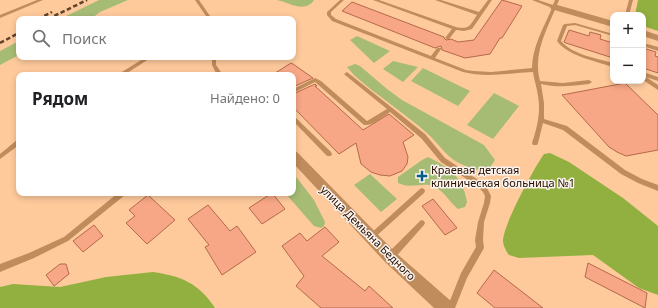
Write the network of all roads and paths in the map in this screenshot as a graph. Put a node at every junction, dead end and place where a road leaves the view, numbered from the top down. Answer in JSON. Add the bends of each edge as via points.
{"nodes":[{"id":1,"x":41,"y":0,"type":"edge"},
{"id":2,"x":197,"y":0,"type":"edge"},
{"id":3,"x":342,"y":0,"type":"edge"},
{"id":4,"x":375,"y":0,"type":"edge"},
{"id":5,"x":396,"y":0,"type":"edge"},
{"id":6,"x":437,"y":0,"type":"edge"},
{"id":7,"x":490,"y":0,"type":"edge"},
{"id":8,"x":534,"y":0,"type":"edge"},
{"id":9,"x":631,"y":0,"type":"edge"},
{"id":10,"x":556,"y":3,"type":"edge"},
{"id":11,"x":390,"y":5,"type":"junction"},
{"id":12,"x":628,"y":12,"type":"edge"},
{"id":13,"x":480,"y":14,"type":"junction"},
{"id":14,"x":208,"y":16,"type":"edge"},
{"id":15,"x":0,"y":17,"type":"edge"},
{"id":16,"x":610,"y":23,"type":"edge"},
{"id":17,"x":454,"y":28,"type":"junction"},
{"id":18,"x":610,"y":34,"type":"edge"},
{"id":19,"x":646,"y":34,"type":"edge"},
{"id":20,"x":447,"y":38,"type":"dead end"},
{"id":21,"x":658,"y":38,"type":"edge"},
{"id":22,"x":646,"y":45,"type":"edge"},
{"id":23,"x":439,"y":49,"type":"dead end"},
{"id":24,"x":658,"y":49,"type":"edge"},
{"id":25,"x":433,"y":57,"type":"junction"},
{"id":26,"x":145,"y":60,"type":"edge"},
{"id":27,"x":214,"y":60,"type":"edge"},
{"id":28,"x":610,"y":63,"type":"edge"},
{"id":29,"x":534,"y":70,"type":"junction"},
{"id":30,"x":125,"y":72,"type":"edge"},
{"id":31,"x":218,"y":72,"type":"edge"},
{"id":32,"x":347,"y":74,"type":"dead end"},
{"id":33,"x":646,"y":76,"type":"edge"},
{"id":34,"x":646,"y":78,"type":"edge"},
{"id":35,"x":658,"y":79,"type":"edge"},
{"id":36,"x":538,"y":82,"type":"junction"},
{"id":37,"x":589,"y":82,"type":"dead end"},
{"id":38,"x":658,"y":88,"type":"edge"},
{"id":39,"x":296,"y":90,"type":"edge"},
{"id":40,"x":390,"y":110,"type":"junction"},
{"id":41,"x":296,"y":121,"type":"edge"},
{"id":42,"x":542,"y":121,"type":"junction"},
{"id":43,"x":535,"y":143,"type":"dead end"},
{"id":44,"x":16,"y":144,"type":"edge"},
{"id":45,"x":328,"y":154,"type":"dead end"},
{"id":46,"x":0,"y":157,"type":"edge"},
{"id":47,"x":296,"y":158,"type":"edge"},
{"id":48,"x":658,"y":188,"type":"edge"},
{"id":49,"x":422,"y":191,"type":"dead end"},
{"id":50,"x":119,"y":196,"type":"edge"},
{"id":51,"x":422,"y":223,"type":"dead end"},
{"id":52,"x":371,"y":237,"type":"junction"},
{"id":53,"x":390,"y":257,"type":"junction"},
{"id":54,"x":0,"y":268,"type":"edge"},
{"id":55,"x":446,"y":308,"type":"edge"},
{"id":56,"x":451,"y":308,"type":"edge"}],
"edges":[{"from":1,"to":15,"type":"lane"},
{"from":2,"to":14,"type":"lane"},
{"from":3,"to":25,"type":"lane","via":[[330,9],[330,15],[334,20]]},
{"from":4,"to":11,"type":"lane"},
{"from":5,"to":11,"type":"lane"},
{"from":6,"to":13,"type":"lane"},
{"from":7,"to":13,"type":"lane"},
{"from":8,"to":10,"type":"lane"},
{"from":9,"to":12,"type":"lane"},
{"from":10,"to":16,"type":"street"},
{"from":10,"to":29,"type":"lane","via":[[537,49]]},
{"from":11,"to":17,"type":"lane"},
{"from":13,"to":17,"type":"lane","via":[[468,29]]},
{"from":17,"to":20,"type":"lane"},
{"from":18,"to":28,"type":"lane","via":[[575,24],[565,25],[558,41],[570,51]]},
{"from":19,"to":21,"type":"street"},
{"from":22,"to":24,"type":"lane"},
{"from":23,"to":25,"type":"lane"},
{"from":25,"to":29,"type":"lane","via":[[474,73]]},
{"from":26,"to":30,"type":"lane"},
{"from":27,"to":31,"type":"lane"},
{"from":29,"to":36,"type":"lane"},
{"from":32,"to":40,"type":"lane"},
{"from":33,"to":35,"type":"lane"},
{"from":34,"to":38,"type":"lane"},
{"from":36,"to":37,"type":"lane","via":[[570,85]]},
{"from":36,"to":42,"type":"lane","via":[[542,99]]},
{"from":39,"to":40,"type":"lane","via":[[315,80],[366,123]]},
{"from":40,"to":56,"type":"lane","via":[[423,136],[443,160],[479,184],[488,196],[481,222],[480,248],[464,276]]},
{"from":41,"to":45,"type":"lane"},
{"from":42,"to":43,"type":"lane"},
{"from":42,"to":48,"type":"lane","via":[[565,128],[623,172]]},
{"from":44,"to":46,"type":"lane"},
{"from":47,"to":52,"type":"street","name":"улица Демьяна Бедного"},
{"from":49,"to":52,"type":"lane"},
{"from":50,"to":54,"type":"lane","via":[[66,239]]},
{"from":51,"to":53,"type":"lane"},
{"from":52,"to":53,"type":"street","name":"улица Демьяна Бедного"},
{"from":53,"to":55,"type":"street","name":"улица Демьяна Бедного"}]}
